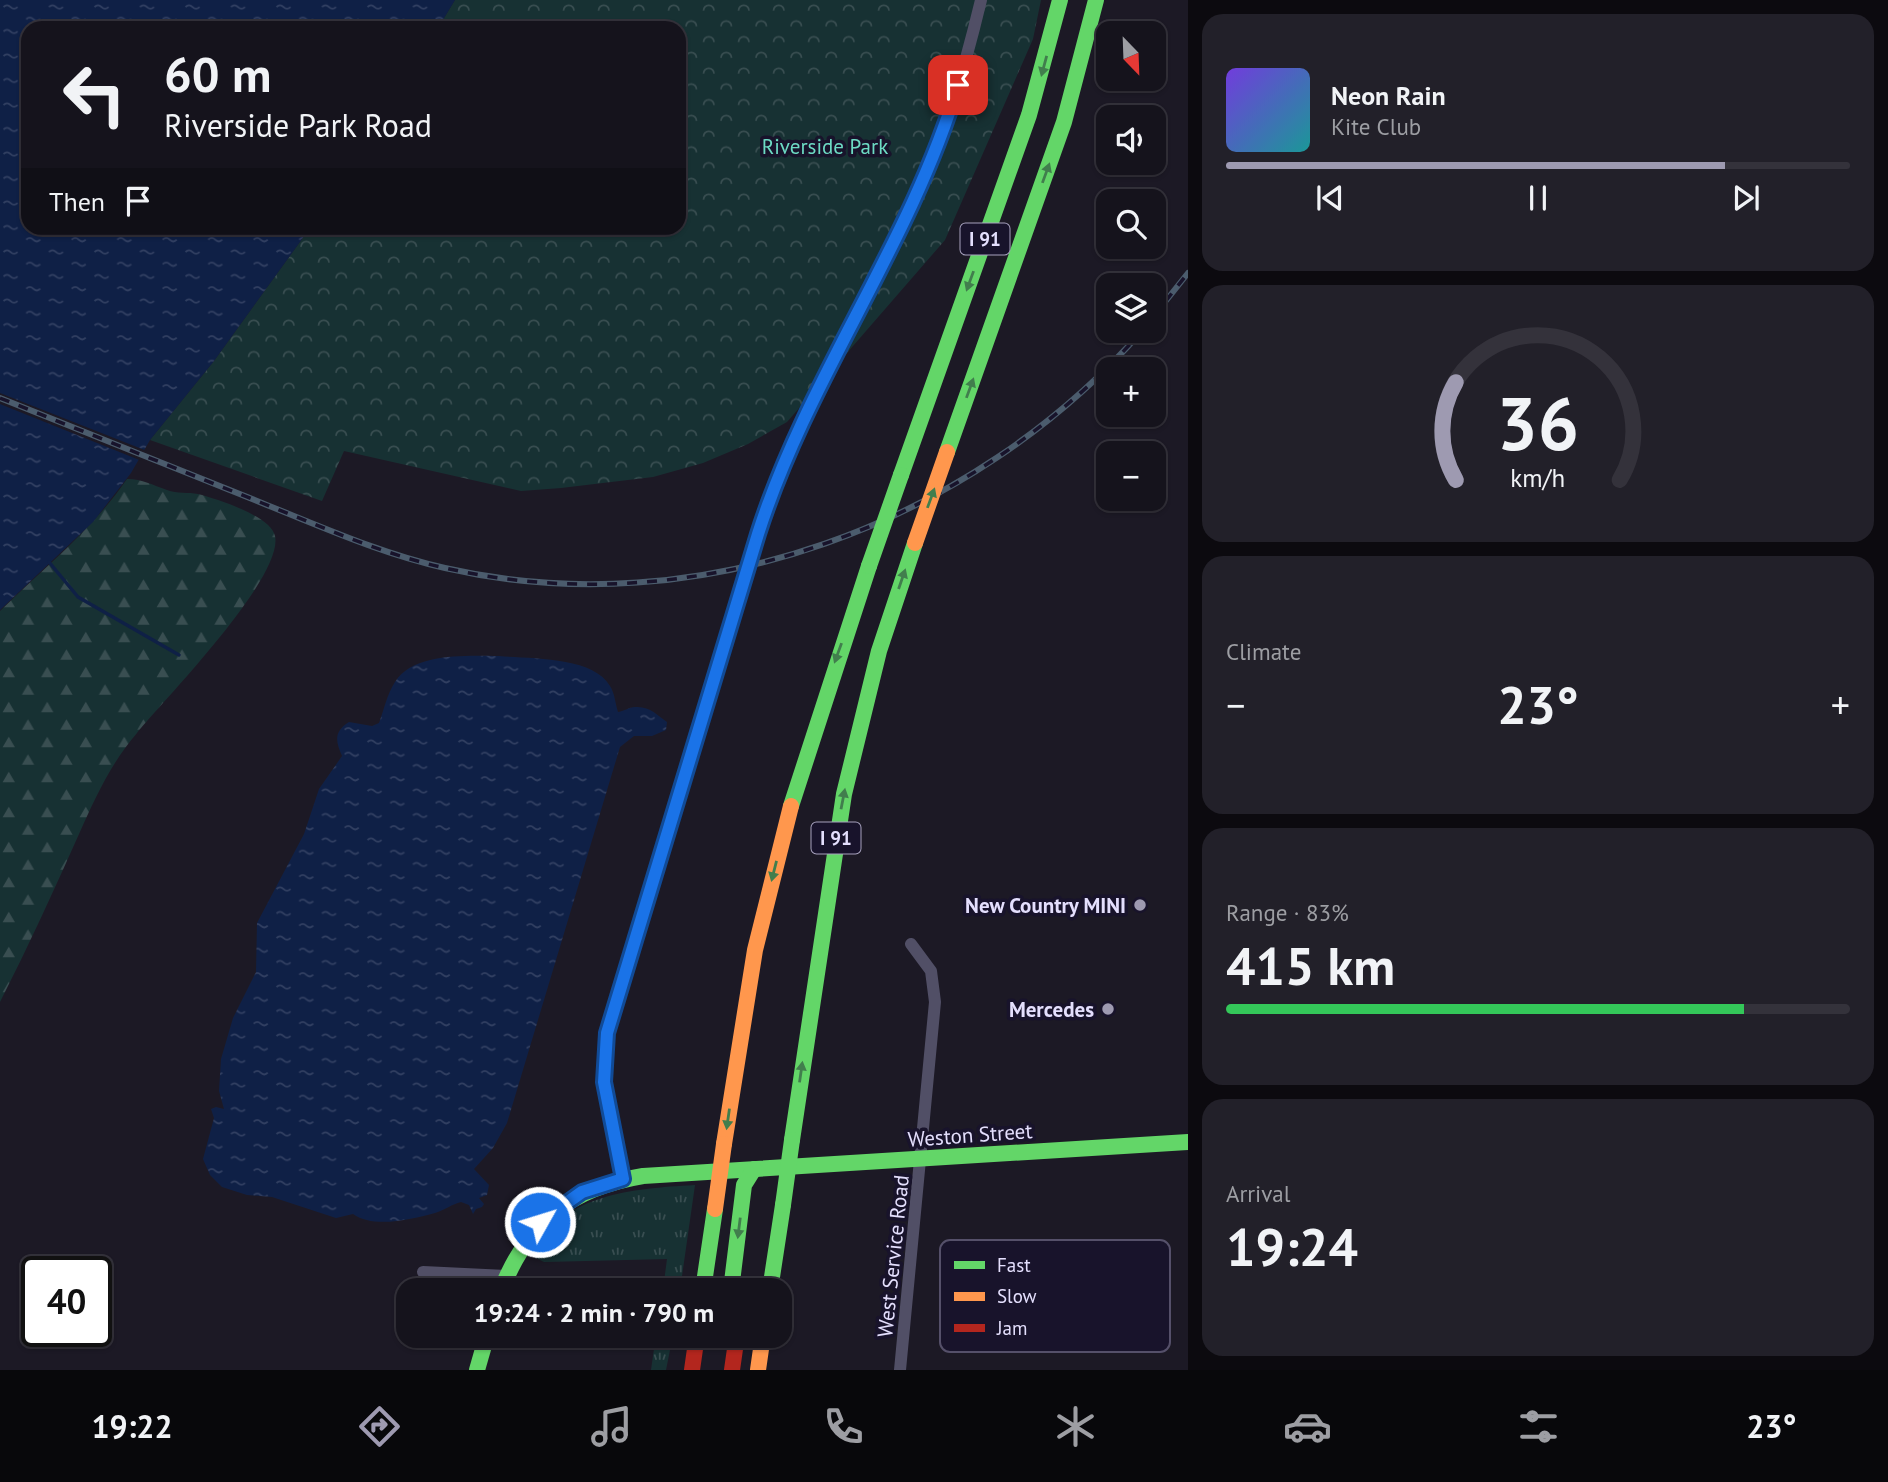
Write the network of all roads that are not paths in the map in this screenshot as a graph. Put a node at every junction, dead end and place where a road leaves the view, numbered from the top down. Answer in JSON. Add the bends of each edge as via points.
{"nodes":[{"id":1,"x":981,"y":0,"type":"edge"},
{"id":2,"x":1060,"y":0,"type":"edge"},
{"id":3,"x":1096,"y":0,"type":"edge"},
{"id":4,"x":911,"y":944,"type":"dead end"},
{"id":5,"x":1188,"y":1142,"type":"edge"},
{"id":6,"x":922,"y":1159,"type":"junction"},
{"id":7,"x":754,"y":1169,"type":"junction"},
{"id":8,"x":623,"y":1179,"type":"junction"},
{"id":9,"x":423,"y":1272,"type":"dead end"},
{"id":10,"x":467,"y":1278,"type":"edge"},
{"id":11,"x":507,"y":1278,"type":"edge"},
{"id":12,"x":705,"y":1278,"type":"edge"},
{"id":13,"x":732,"y":1278,"type":"edge"},
{"id":14,"x":746,"y":1278,"type":"edge"},
{"id":15,"x":772,"y":1278,"type":"edge"},
{"id":16,"x":483,"y":1348,"type":"edge"},
{"id":17,"x":695,"y":1348,"type":"edge"},
{"id":18,"x":722,"y":1348,"type":"edge"},
{"id":19,"x":735,"y":1348,"type":"edge"},
{"id":20,"x":761,"y":1348,"type":"edge"},
{"id":21,"x":477,"y":1370,"type":"edge"},
{"id":22,"x":692,"y":1370,"type":"edge"},
{"id":23,"x":719,"y":1370,"type":"edge"},
{"id":24,"x":732,"y":1370,"type":"edge"},
{"id":25,"x":758,"y":1370,"type":"edge"},
{"id":26,"x":900,"y":1370,"type":"edge"}],
"edges":[{"from":1,"to":8,"type":"street","bridge":true,"via":[[930,166],[787,454],[740,592],[607,1033],[604,1082]]},
{"from":2,"to":12,"type":"main road","number":"I 91","one_way":true,"bridge":true,"via":[[1029,115],[817,715],[782,836],[750,976]]},
{"from":15,"to":3,"type":"main road","number":"I 91","one_way":true,"bridge":true,"via":[[844,794],[879,651],[1068,110]]},
{"from":4,"to":6,"type":"street","name":"West Service Road","via":[[931,971],[935,1002]]},
{"from":5,"to":6,"type":"main road","name":"Weston Street"},
{"from":6,"to":7,"type":"main road","name":"Weston Street"},
{"from":6,"to":26,"type":"street","name":"West Service Road"},
{"from":7,"to":8,"type":"main road","name":"Weston Street"},
{"from":7,"to":13,"type":"main road","one_way":true,"via":[[743,1193]]},
{"from":7,"to":14,"type":"main road","via":[[759,1188]]},
{"from":8,"to":11,"type":"main road","name":"Weston Street","via":[[592,1188],[556,1208],[527,1238]]},
{"from":9,"to":10,"type":"street"},
{"from":16,"to":21,"type":"main road"},
{"from":17,"to":22,"type":"main road"},
{"from":18,"to":23,"type":"main road"},
{"from":19,"to":24,"type":"main road"},
{"from":20,"to":25,"type":"main road"}]}
